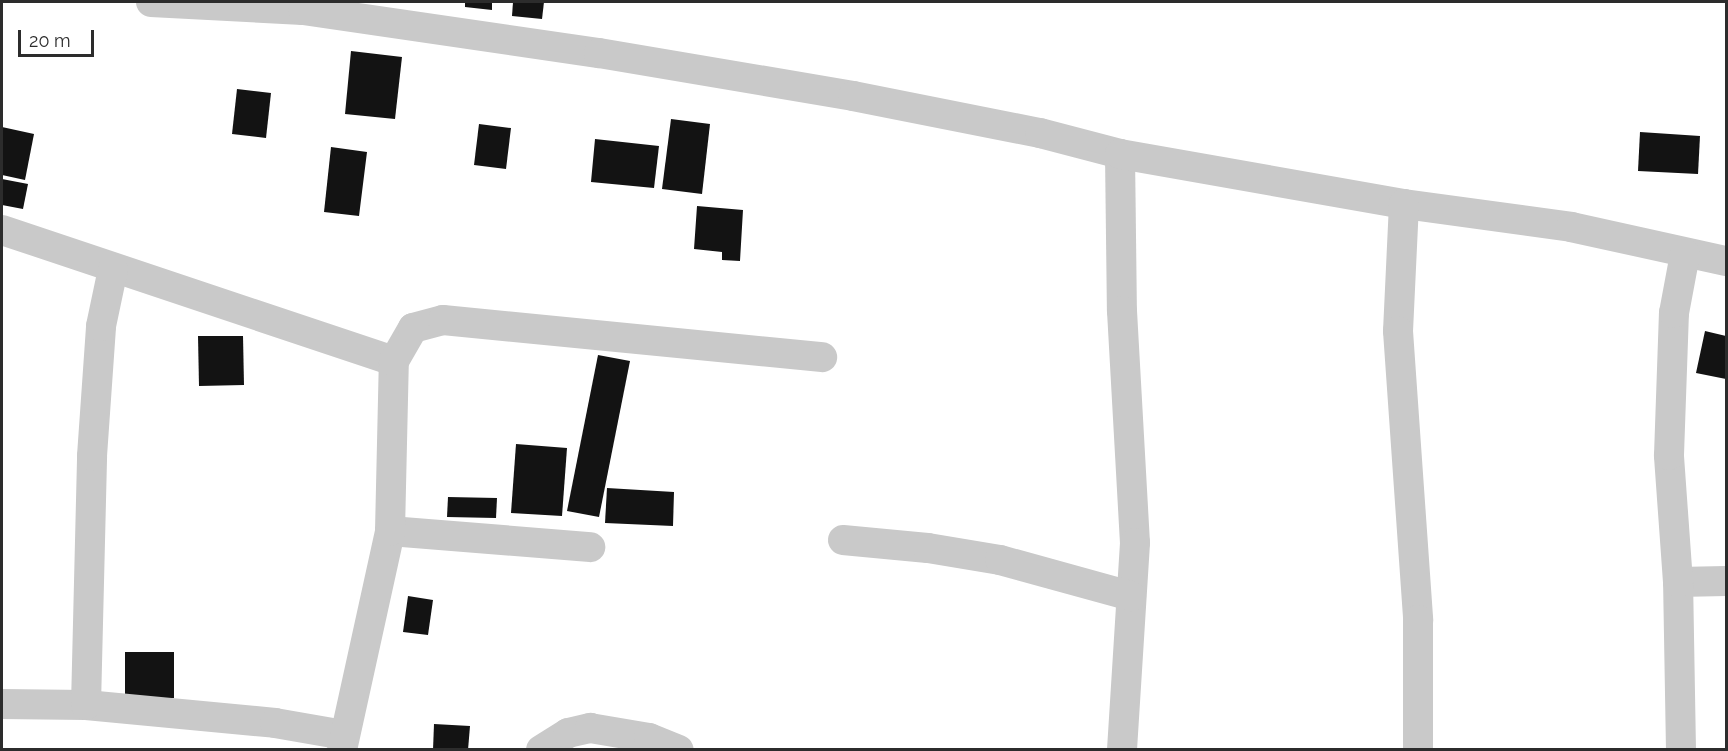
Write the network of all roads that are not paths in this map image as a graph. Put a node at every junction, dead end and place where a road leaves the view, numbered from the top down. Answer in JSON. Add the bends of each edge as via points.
{"nodes":[{"id":1,"x":151,"y":2,"type":"edge"},
{"id":2,"x":1120,"y":154,"type":"junction"},
{"id":3,"x":1404,"y":204,"type":"junction"},
{"id":4,"x":2,"y":230,"type":"edge"},
{"id":5,"x":1685,"y":254,"type":"junction"},
{"id":6,"x":1726,"y":261,"type":"edge"},
{"id":7,"x":113,"y":269,"type":"junction"},
{"id":8,"x":822,"y":357,"type":"dead end"},
{"id":9,"x":394,"y":361,"type":"junction"},
{"id":10,"x":390,"y":531,"type":"junction"},
{"id":11,"x":843,"y":540,"type":"dead end"},
{"id":12,"x":590,"y":547,"type":"dead end"},
{"id":13,"x":1726,"y":581,"type":"edge"},
{"id":14,"x":1678,"y":582,"type":"junction"},
{"id":15,"x":1131,"y":596,"type":"junction"},
{"id":16,"x":2,"y":704,"type":"edge"},
{"id":17,"x":86,"y":705,"type":"junction"},
{"id":18,"x":343,"y":742,"type":"edge"},
{"id":19,"x":540,"y":750,"type":"edge"},
{"id":20,"x":679,"y":750,"type":"edge"},
{"id":21,"x":1122,"y":750,"type":"edge"},
{"id":22,"x":1418,"y":750,"type":"edge"},
{"id":23,"x":1681,"y":750,"type":"edge"}],
"edges":[{"from":1,"to":2,"type":"street","via":[[303,10],[599,52],[853,96]]},
{"from":2,"to":3,"type":"street"},
{"from":2,"to":15,"type":"street","via":[[1122,311],[1135,543]]},
{"from":3,"to":5,"type":"street","via":[[1571,227]]},
{"from":3,"to":22,"type":"street","via":[[1398,331],[1418,620]]},
{"from":4,"to":7,"type":"street"},
{"from":5,"to":6,"type":"street"},
{"from":5,"to":14,"type":"street","via":[[1674,313],[1669,455]]},
{"from":7,"to":9,"type":"street"},
{"from":7,"to":17,"type":"street","via":[[101,326],[92,456]]},
{"from":8,"to":9,"type":"street","via":[[443,320],[413,328]]},
{"from":9,"to":10,"type":"street"},
{"from":10,"to":12,"type":"street"},
{"from":10,"to":18,"type":"street"},
{"from":11,"to":15,"type":"street","via":[[1000,560]]},
{"from":13,"to":14,"type":"street"},
{"from":14,"to":23,"type":"street"},
{"from":15,"to":21,"type":"street"},
{"from":16,"to":17,"type":"street"},
{"from":17,"to":18,"type":"street","via":[[275,723]]},
{"from":19,"to":20,"type":"street","via":[[568,733],[590,728],[649,738]]}]}
